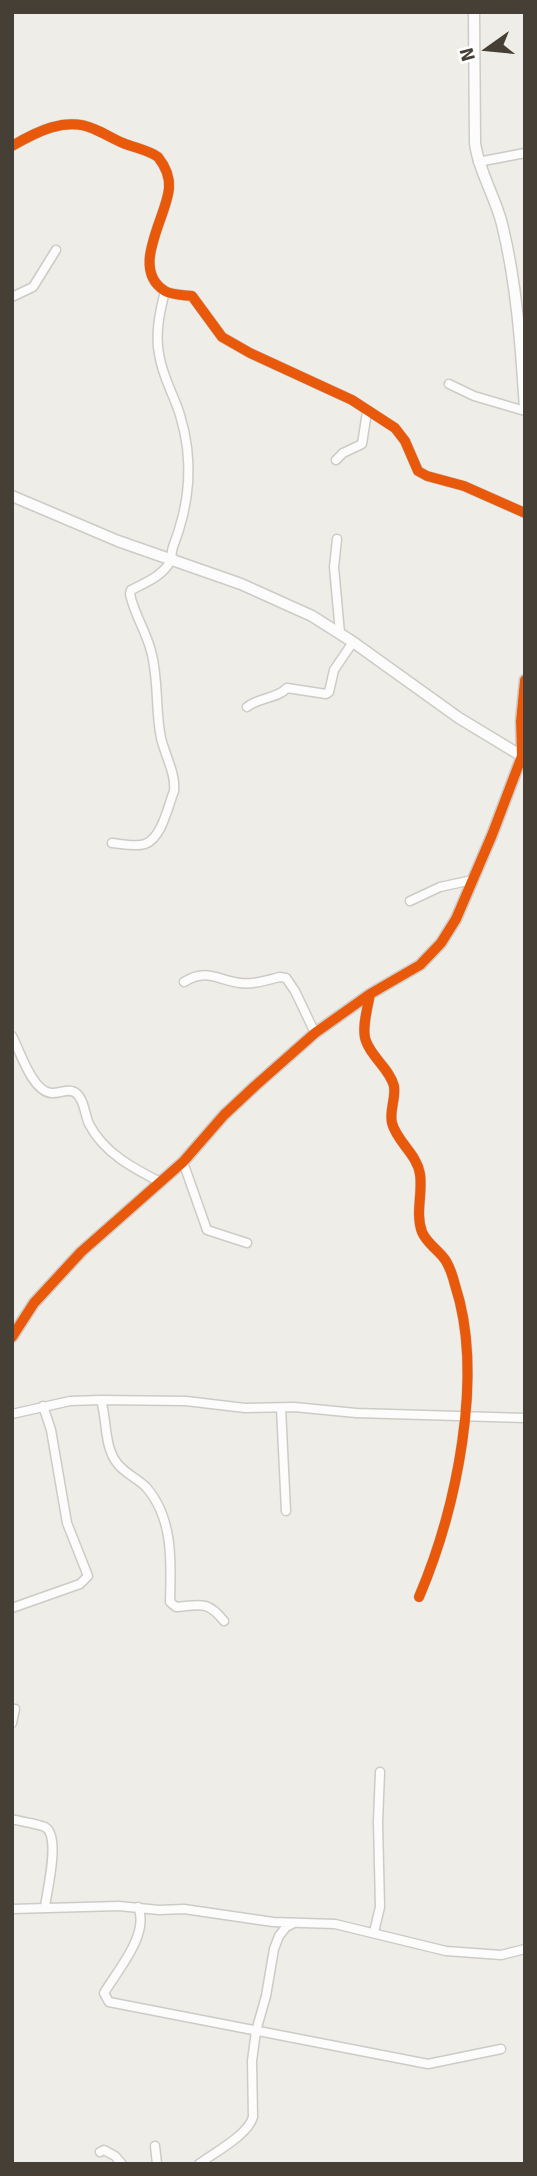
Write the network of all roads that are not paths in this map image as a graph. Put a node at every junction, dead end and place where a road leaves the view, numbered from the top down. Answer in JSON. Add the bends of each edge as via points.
{"nodes":[{"id":1,"x":474,"y":12,"type":"edge"},
{"id":2,"x":12,"y":146,"type":"edge"},
{"id":3,"x":525,"y":153,"type":"edge"},
{"id":4,"x":478,"y":162,"type":"junction"},
{"id":5,"x":56,"y":250,"type":"dead end"},
{"id":6,"x":164,"y":291,"type":"junction"},
{"id":7,"x":12,"y":298,"type":"edge"},
{"id":8,"x":449,"y":384,"type":"dead end"},
{"id":9,"x":525,"y":410,"type":"edge"},
{"id":10,"x":367,"y":411,"type":"junction"},
{"id":11,"x":336,"y":460,"type":"dead end"},
{"id":12,"x":12,"y":496,"type":"edge"},
{"id":13,"x":525,"y":513,"type":"edge"},
{"id":14,"x":337,"y":539,"type":"dead end"},
{"id":15,"x":172,"y":560,"type":"junction"},
{"id":16,"x":340,"y":633,"type":"junction"},
{"id":17,"x":353,"y":642,"type":"junction"},
{"id":18,"x":525,"y":680,"type":"edge"},
{"id":19,"x":247,"y":707,"type":"dead end"},
{"id":20,"x":523,"y":757,"type":"edge"},
{"id":21,"x":112,"y":843,"type":"dead end"},
{"id":22,"x":472,"y":880,"type":"junction"},
{"id":23,"x":410,"y":901,"type":"dead end"},
{"id":24,"x":184,"y":982,"type":"dead end"},
{"id":25,"x":370,"y":994,"type":"junction"},
{"id":26,"x":314,"y":1033,"type":"junction"},
{"id":27,"x":12,"y":1036,"type":"edge"},
{"id":28,"x":183,"y":1162,"type":"junction"},
{"id":29,"x":160,"y":1182,"type":"junction"},
{"id":30,"x":247,"y":1242,"type":"dead end"},
{"id":31,"x":12,"y":1337,"type":"edge"},
{"id":32,"x":101,"y":1400,"type":"junction"},
{"id":33,"x":43,"y":1406,"type":"junction"},
{"id":34,"x":281,"y":1408,"type":"junction"},
{"id":35,"x":12,"y":1414,"type":"edge"},
{"id":36,"x":464,"y":1416,"type":"junction"},
{"id":37,"x":525,"y":1418,"type":"edge"},
{"id":38,"x":286,"y":1511,"type":"dead end"},
{"id":39,"x":419,"y":1597,"type":"dead end"},
{"id":40,"x":12,"y":1608,"type":"edge"},
{"id":41,"x":224,"y":1621,"type":"dead end"},
{"id":42,"x":15,"y":1709,"type":"dead end"},
{"id":43,"x":12,"y":1723,"type":"edge"},
{"id":44,"x":380,"y":1772,"type":"dead end"},
{"id":45,"x":12,"y":1819,"type":"edge"},
{"id":46,"x":45,"y":1907,"type":"junction"},
{"id":47,"x":138,"y":1907,"type":"junction"},
{"id":48,"x":12,"y":1909,"type":"edge"},
{"id":49,"x":297,"y":1922,"type":"junction"},
{"id":50,"x":374,"y":1932,"type":"junction"},
{"id":51,"x":525,"y":1949,"type":"edge"},
{"id":52,"x":256,"y":2031,"type":"junction"},
{"id":53,"x":501,"y":2049,"type":"dead end"},
{"id":54,"x":155,"y":2146,"type":"dead end"},
{"id":55,"x":100,"y":2152,"type":"dead end"},
{"id":56,"x":122,"y":2164,"type":"edge"},
{"id":57,"x":157,"y":2164,"type":"edge"},
{"id":58,"x":200,"y":2164,"type":"edge"}],
"edges":[{"from":1,"to":4,"type":"street"},
{"from":2,"to":6,"type":"street","via":[[68,123],[92,128],[158,157],[170,185],[151,243],[151,268]]},
{"from":3,"to":4,"type":"street"},
{"from":4,"to":9,"type":"street","via":[[500,216],[512,266]]},
{"from":5,"to":7,"type":"street","via":[[33,287]]},
{"from":6,"to":10,"type":"street","via":[[192,296],[222,337],[250,354]]},
{"from":6,"to":15,"type":"street","via":[[158,317],[159,353],[180,414],[189,478]]},
{"from":8,"to":9,"type":"street"},
{"from":10,"to":11,"type":"street","via":[[362,444]]},
{"from":10,"to":13,"type":"street","via":[[400,433],[418,471]]},
{"from":12,"to":15,"type":"street"},
{"from":14,"to":16,"type":"street","via":[[334,567]]},
{"from":15,"to":16,"type":"street","via":[[242,584]]},
{"from":15,"to":21,"type":"street","via":[[130,594],[158,681],[159,723],[174,791],[152,841]]},
{"from":16,"to":17,"type":"street"},
{"from":17,"to":19,"type":"street","via":[[334,670],[329,692],[287,688]]},
{"from":17,"to":20,"type":"street","via":[[459,718]]},
{"from":18,"to":20,"type":"street"},
{"from":20,"to":22,"type":"street"},
{"from":22,"to":23,"type":"street","via":[[440,887]]},
{"from":22,"to":25,"type":"street","via":[[441,943],[420,965]]},
{"from":24,"to":26,"type":"street","via":[[202,974],[241,984],[286,978]]},
{"from":25,"to":26,"type":"street"},
{"from":25,"to":36,"type":"street","via":[[365,1040],[390,1076],[393,1125],[420,1171],[422,1231],[445,1259],[464,1315]]},
{"from":26,"to":28,"type":"street","via":[[224,1115]]},
{"from":27,"to":29,"type":"street","via":[[37,1087],[78,1094],[90,1127],[114,1154]]},
{"from":28,"to":29,"type":"street"},
{"from":28,"to":30,"type":"street","via":[[207,1230]]},
{"from":29,"to":31,"type":"street","via":[[81,1252],[34,1303]]},
{"from":32,"to":33,"type":"street"},
{"from":32,"to":34,"type":"street"},
{"from":32,"to":41,"type":"street","via":[[117,1464],[149,1491],[167,1531],[173,1574],[170,1602],[176,1607],[206,1605]]},
{"from":33,"to":35,"type":"street"},
{"from":33,"to":40,"type":"street","via":[[66,1523],[88,1576],[80,1584]]},
{"from":34,"to":36,"type":"street"},
{"from":34,"to":38,"type":"street"},
{"from":36,"to":37,"type":"street"},
{"from":36,"to":39,"type":"street","via":[[451,1500]]},
{"from":42,"to":43,"type":"street"},
{"from":44,"to":50,"type":"street","via":[[380,1907]]},
{"from":45,"to":46,"type":"street","via":[[46,1828],[51,1834]]},
{"from":46,"to":47,"type":"street"},
{"from":46,"to":48,"type":"street"},
{"from":47,"to":49,"type":"street"},
{"from":47,"to":52,"type":"street","via":[[141,1925],[137,1937],[105,1998]]},
{"from":49,"to":50,"type":"street"},
{"from":49,"to":52,"type":"street","via":[[279,1936]]},
{"from":50,"to":51,"type":"street","via":[[446,1951],[501,1955]]},
{"from":52,"to":53,"type":"street","via":[[428,2064]]},
{"from":52,"to":58,"type":"street","via":[[251,2124]]},
{"from":54,"to":57,"type":"street"},
{"from":55,"to":56,"type":"street","via":[[104,2150]]}]}
